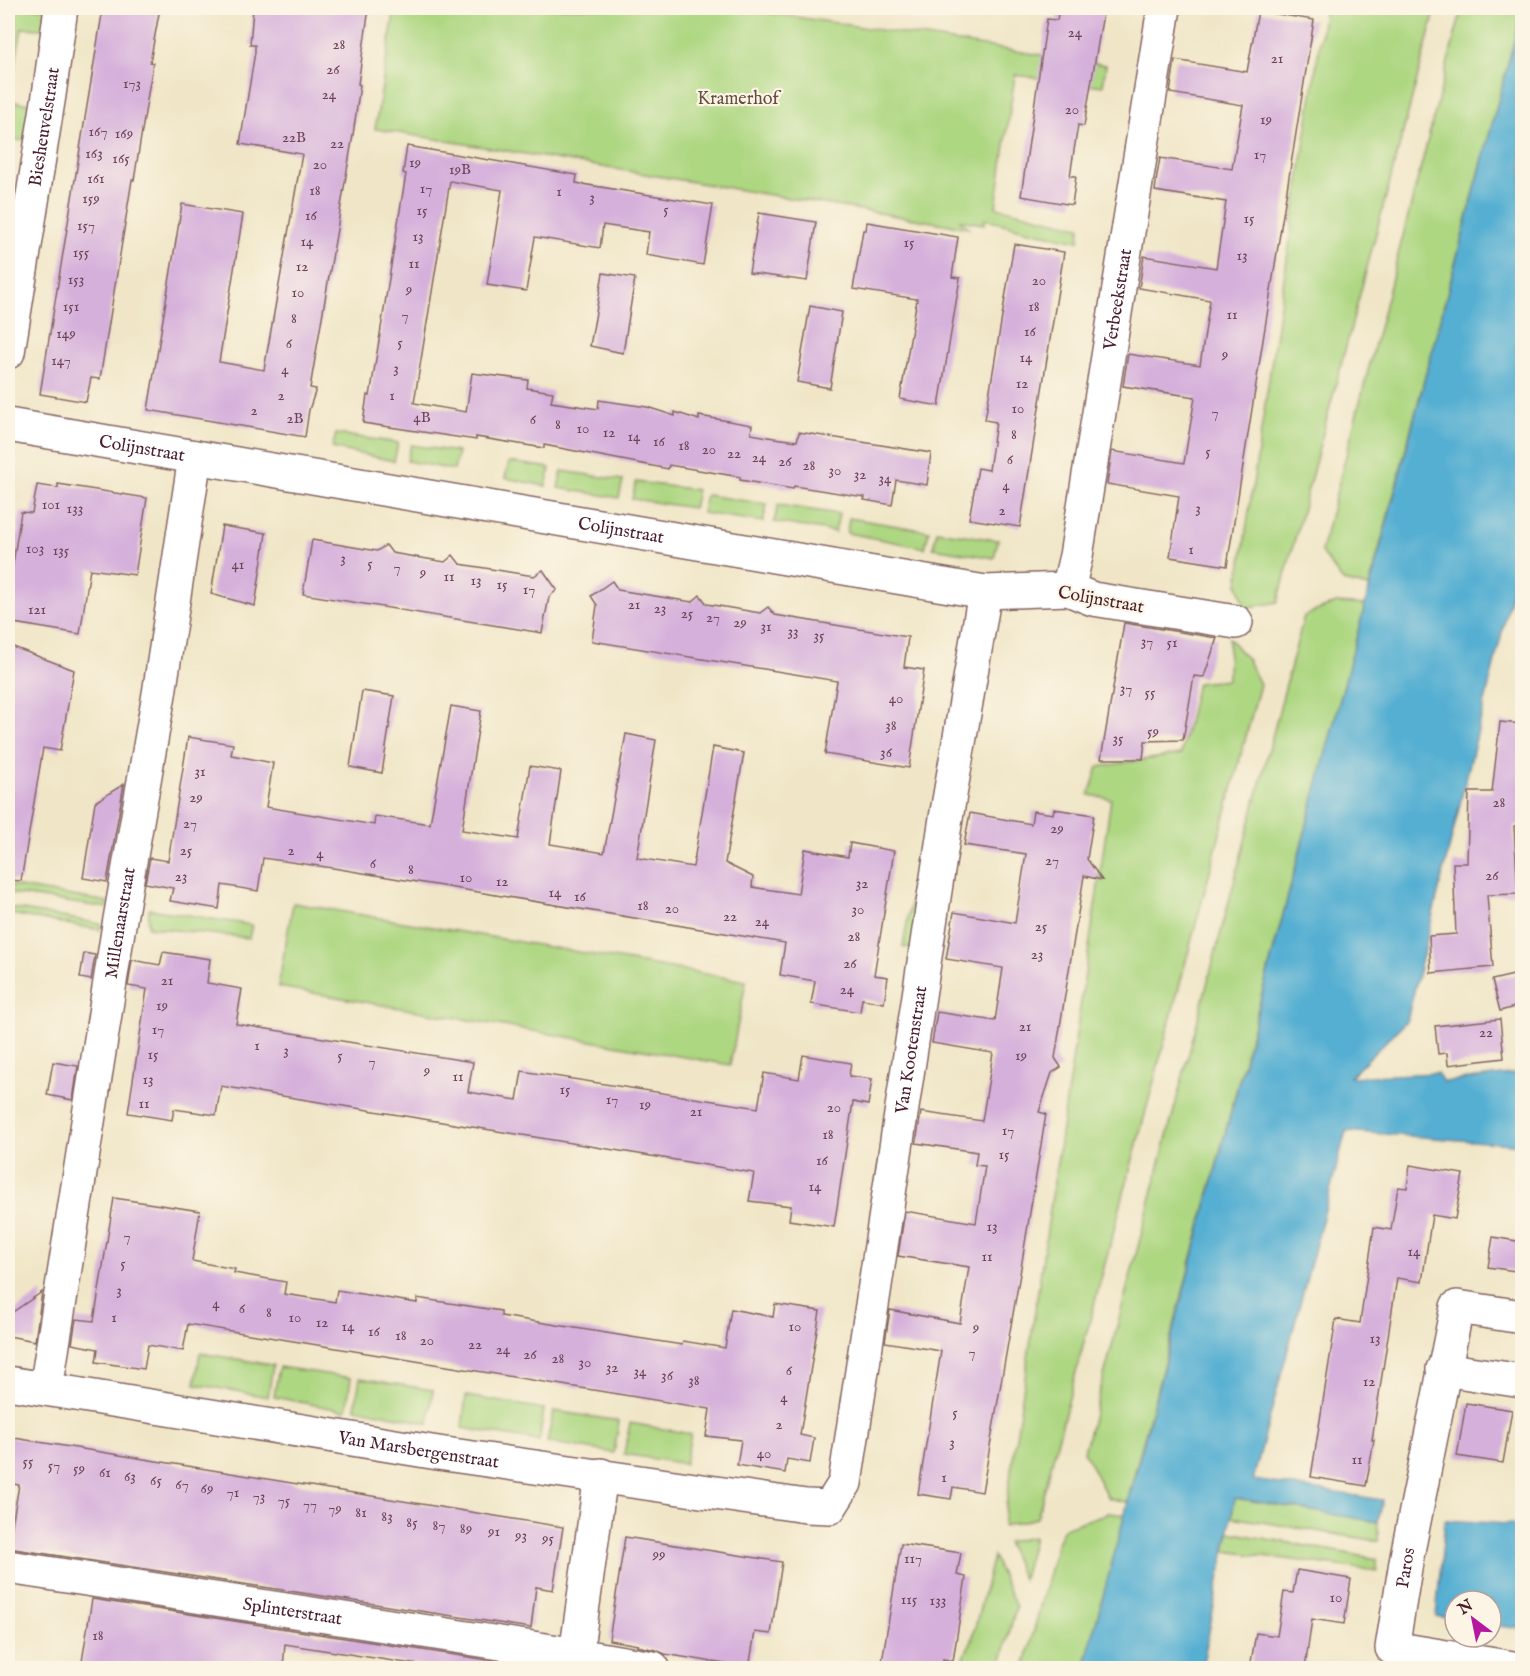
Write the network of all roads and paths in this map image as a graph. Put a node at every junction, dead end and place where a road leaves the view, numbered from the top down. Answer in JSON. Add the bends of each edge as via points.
{"nodes":[{"id":1,"x":61,"y":8,"type":"edge"},
{"id":2,"x":1164,"y":8,"type":"edge"},
{"id":3,"x":8,"y":352,"type":"edge"},
{"id":4,"x":8,"y":425,"type":"edge"},
{"id":5,"x":195,"y":457,"type":"junction"},
{"id":6,"x":1068,"y":590,"type":"junction"},
{"id":7,"x":984,"y":592,"type":"junction"},
{"id":8,"x":1236,"y":622,"type":"dead end"},
{"id":9,"x":1522,"y":1317,"type":"edge"},
{"id":10,"x":1443,"y":1369,"type":"junction"},
{"id":11,"x":1522,"y":1381,"type":"edge"},
{"id":12,"x":8,"y":1383,"type":"edge"},
{"id":13,"x":45,"y":1389,"type":"junction"},
{"id":14,"x":601,"y":1475,"type":"junction"},
{"id":15,"x":830,"y":1507,"type":"joint"},
{"id":16,"x":8,"y":1567,"type":"edge"},
{"id":17,"x":576,"y":1655,"type":"junction"},
{"id":18,"x":653,"y":1668,"type":"edge"},
{"id":19,"x":1513,"y":1668,"type":"edge"}],
"edges":[{"from":1,"to":3,"type":"street","name":"Biesheuvelstraat"},
{"from":2,"to":6,"type":"street","name":"Verbeekstraat"},
{"from":4,"to":5,"type":"street","name":"Colijnstraat"},
{"from":5,"to":7,"type":"street","name":"Colijnstraat"},
{"from":5,"to":13,"type":"street","name":"Millenaarstraat"},
{"from":6,"to":7,"type":"street","name":"Colijnstraat"},
{"from":6,"to":8,"type":"street","name":"Colijnstraat","via":[[1093,599]]},
{"from":7,"to":15,"type":"street","name":"Van Kootenstraat","via":[[844,1484]]},
{"from":9,"to":10,"type":"street","name":"Paros","via":[[1457,1307]]},
{"from":10,"to":11,"type":"street"},
{"from":10,"to":19,"type":"street","name":"Paros","via":[[1392,1648]]},
{"from":12,"to":13,"type":"street","name":"Van Marsbergenstraat"},
{"from":13,"to":14,"type":"street","name":"Van Marsbergenstraat"},
{"from":14,"to":15,"type":"street","name":"Van Marsbergenstraat"},
{"from":14,"to":17,"type":"street"},
{"from":16,"to":17,"type":"street","name":"Splinterstraat"},
{"from":17,"to":18,"type":"street","name":"Splinterstraat"}]}
